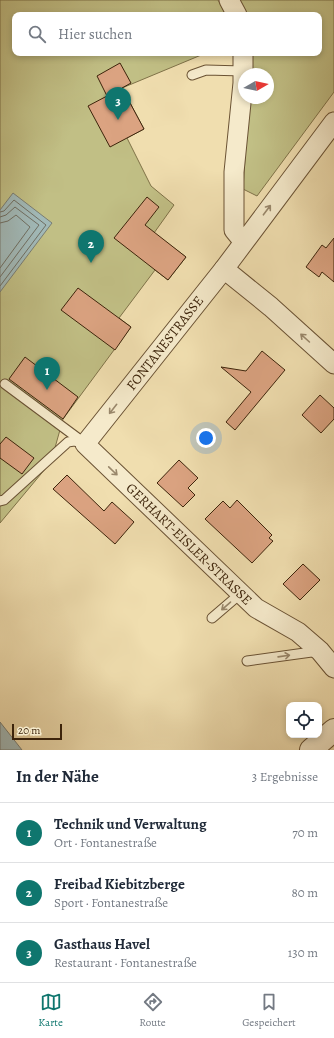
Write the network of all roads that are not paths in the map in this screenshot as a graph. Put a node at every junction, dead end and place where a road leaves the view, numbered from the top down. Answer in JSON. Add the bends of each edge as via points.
{"nodes":[{"id":1,"x":229,"y":0,"type":"edge"},
{"id":2,"x":235,"y":12,"type":"edge"},
{"id":3,"x":243,"y":62,"type":"edge"},
{"id":4,"x":192,"y":75,"type":"dead end"},
{"id":5,"x":334,"y":122,"type":"edge"},
{"id":6,"x":243,"y":241,"type":"junction"},
{"id":7,"x":224,"y":269,"type":"junction"},
{"id":8,"x":334,"y":364,"type":"edge"},
{"id":9,"x":5,"y":384,"type":"dead end"},
{"id":10,"x":85,"y":444,"type":"junction"},
{"id":11,"x":0,"y":501,"type":"edge"},
{"id":12,"x":240,"y":594,"type":"junction"},
{"id":13,"x":212,"y":618,"type":"dead end"},
{"id":14,"x":320,"y":651,"type":"junction"},
{"id":15,"x":247,"y":661,"type":"dead end"},
{"id":16,"x":334,"y":668,"type":"edge"},
{"id":17,"x":334,"y":730,"type":"edge"},
{"id":18,"x":311,"y":750,"type":"edge"}],
"edges":[{"from":1,"to":2,"type":"street"},
{"from":3,"to":4,"type":"lane"},
{"from":3,"to":6,"type":"street","via":[[234,187],[234,230]]},
{"from":6,"to":5,"type":"street","name":"FONTANESTRASSE","one_way":true},
{"from":6,"to":7,"type":"street","name":"FONTANESTRASSE"},
{"from":8,"to":7,"type":"street","one_way":true},
{"from":7,"to":10,"type":"street","name":"FONTANESTRASSE","one_way":true},
{"from":9,"to":10,"type":"lane"},
{"from":10,"to":11,"type":"lane","via":[[68,442]]},
{"from":10,"to":12,"type":"street","name":"GERHART-EISLER-STRASSE","one_way":true},
{"from":12,"to":13,"type":"lane","one_way":true},
{"from":12,"to":14,"type":"street","name":"GERHART-EISLER-STRASSE","via":[[256,608],[298,632]]},
{"from":15,"to":14,"type":"lane","one_way":true},
{"from":14,"to":16,"type":"street","name":"GERHART-EISLER-STRASSE"},
{"from":17,"to":18,"type":"street"}]}
